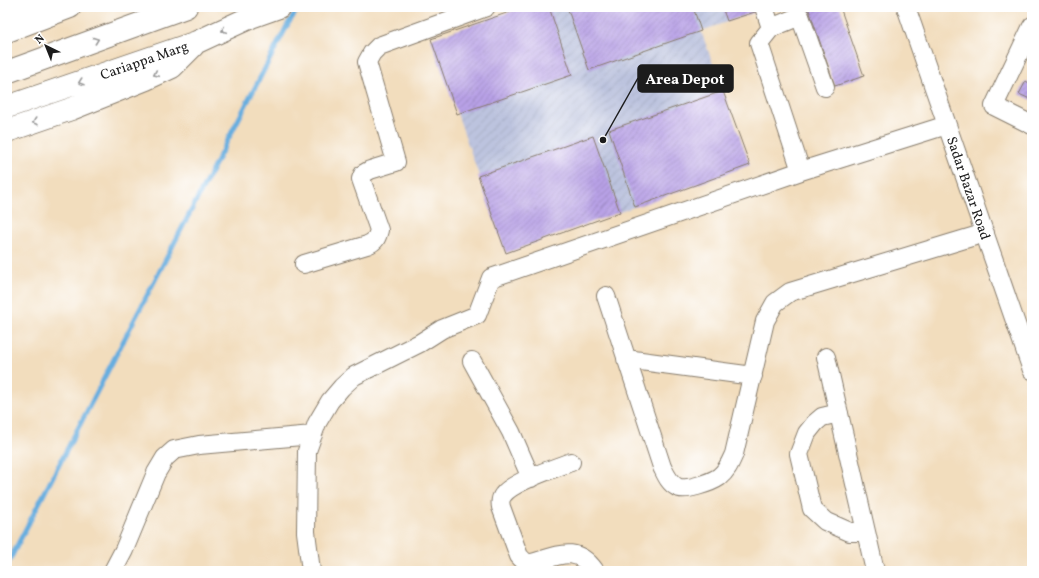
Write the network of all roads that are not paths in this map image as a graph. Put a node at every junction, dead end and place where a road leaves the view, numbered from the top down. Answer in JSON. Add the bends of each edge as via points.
{"nodes":[{"id":1,"x":35,"y":7,"type":"edge"},
{"id":2,"x":70,"y":7,"type":"edge"},
{"id":3,"x":186,"y":7,"type":"edge"},
{"id":4,"x":279,"y":7,"type":"edge"},
{"id":5,"x":486,"y":7,"type":"edge"},
{"id":6,"x":764,"y":7,"type":"edge"},
{"id":7,"x":906,"y":7,"type":"edge"},
{"id":8,"x":798,"y":12,"type":"edge"},
{"id":9,"x":7,"y":16,"type":"edge"},
{"id":10,"x":1032,"y":26,"type":"edge"},
{"id":11,"x":771,"y":28,"type":"junction"},
{"id":12,"x":7,"y":31,"type":"edge"},
{"id":13,"x":197,"y":42,"type":"junction"},
{"id":14,"x":7,"y":72,"type":"edge"},
{"id":15,"x":825,"y":87,"type":"dead end"},
{"id":16,"x":7,"y":107,"type":"edge"},
{"id":17,"x":947,"y":125,"type":"junction"},
{"id":18,"x":1032,"y":125,"type":"edge"},
{"id":19,"x":7,"y":131,"type":"edge"},
{"id":20,"x":801,"y":172,"type":"junction"},
{"id":21,"x":984,"y":232,"type":"junction"},
{"id":22,"x":304,"y":264,"type":"dead end"},
{"id":23,"x":606,"y":296,"type":"dead end"},
{"id":24,"x":826,"y":357,"type":"dead end"},
{"id":25,"x":626,"y":359,"type":"junction"},
{"id":26,"x":472,"y":361,"type":"dead end"},
{"id":27,"x":1032,"y":370,"type":"edge"},
{"id":28,"x":753,"y":376,"type":"junction"},
{"id":29,"x":839,"y":413,"type":"junction"},
{"id":30,"x":313,"y":435,"type":"junction"},
{"id":31,"x":572,"y":462,"type":"dead end"},
{"id":32,"x":531,"y":478,"type":"junction"},
{"id":33,"x":866,"y":532,"type":"junction"},
{"id":34,"x":113,"y":571,"type":"edge"},
{"id":35,"x":311,"y":571,"type":"edge"},
{"id":36,"x":595,"y":571,"type":"edge"},
{"id":37,"x":875,"y":571,"type":"edge"}],
"edges":[{"from":1,"to":9,"type":"street"},
{"from":2,"to":12,"type":"main road"},
{"from":14,"to":3,"type":"main road","one_way":true},
{"from":4,"to":13,"type":"main road","name":"Cariappa Marg","one_way":true},
{"from":5,"to":22,"type":"street","via":[[379,46],[372,53],[367,62],[396,162],[370,170],[363,174],[361,179],[378,230],[377,237],[367,245]]},
{"from":6,"to":11,"type":"street"},
{"from":7,"to":17,"type":"street","name":"Sadar Bazar Road"},
{"from":8,"to":11,"type":"street"},
{"from":8,"to":15,"type":"street"},
{"from":10,"to":18,"type":"street","via":[[994,106]]},
{"from":11,"to":20,"type":"street","via":[[759,43]]},
{"from":13,"to":16,"type":"main road","name":"Cariappa Marg","one_way":true},
{"from":13,"to":19,"type":"main road","one_way":true,"via":[[172,67],[71,109]]},
{"from":17,"to":20,"type":"street"},
{"from":17,"to":21,"type":"street","name":"Sadar Bazar Road"},
{"from":20,"to":30,"type":"street","via":[[491,278],[477,315],[442,329],[354,376],[330,401],[316,424]]},
{"from":21,"to":27,"type":"street","name":"Sadar Bazar Road"},
{"from":21,"to":28,"type":"street","via":[[790,292],[775,303],[765,321]]},
{"from":23,"to":25,"type":"street"},
{"from":24,"to":29,"type":"street"},
{"from":25,"to":28,"type":"street"},
{"from":25,"to":28,"type":"street","via":[[662,467],[669,481],[678,488],[689,488],[718,478],[729,467]]},
{"from":26,"to":32,"type":"street","via":[[511,432]]},
{"from":29,"to":33,"type":"street"},
{"from":29,"to":33,"type":"street","via":[[822,417],[815,423],[806,433],[799,454],[812,509],[825,521],[850,532]]},
{"from":30,"to":34,"type":"street","via":[[199,445],[174,450],[165,458],[156,473]]},
{"from":30,"to":35,"type":"street","via":[[307,451],[306,525]]},
{"from":31,"to":32,"type":"street"},
{"from":32,"to":36,"type":"street","via":[[510,489],[500,500],[519,556],[530,563],[572,554],[580,557]]},
{"from":33,"to":37,"type":"street"}]}
